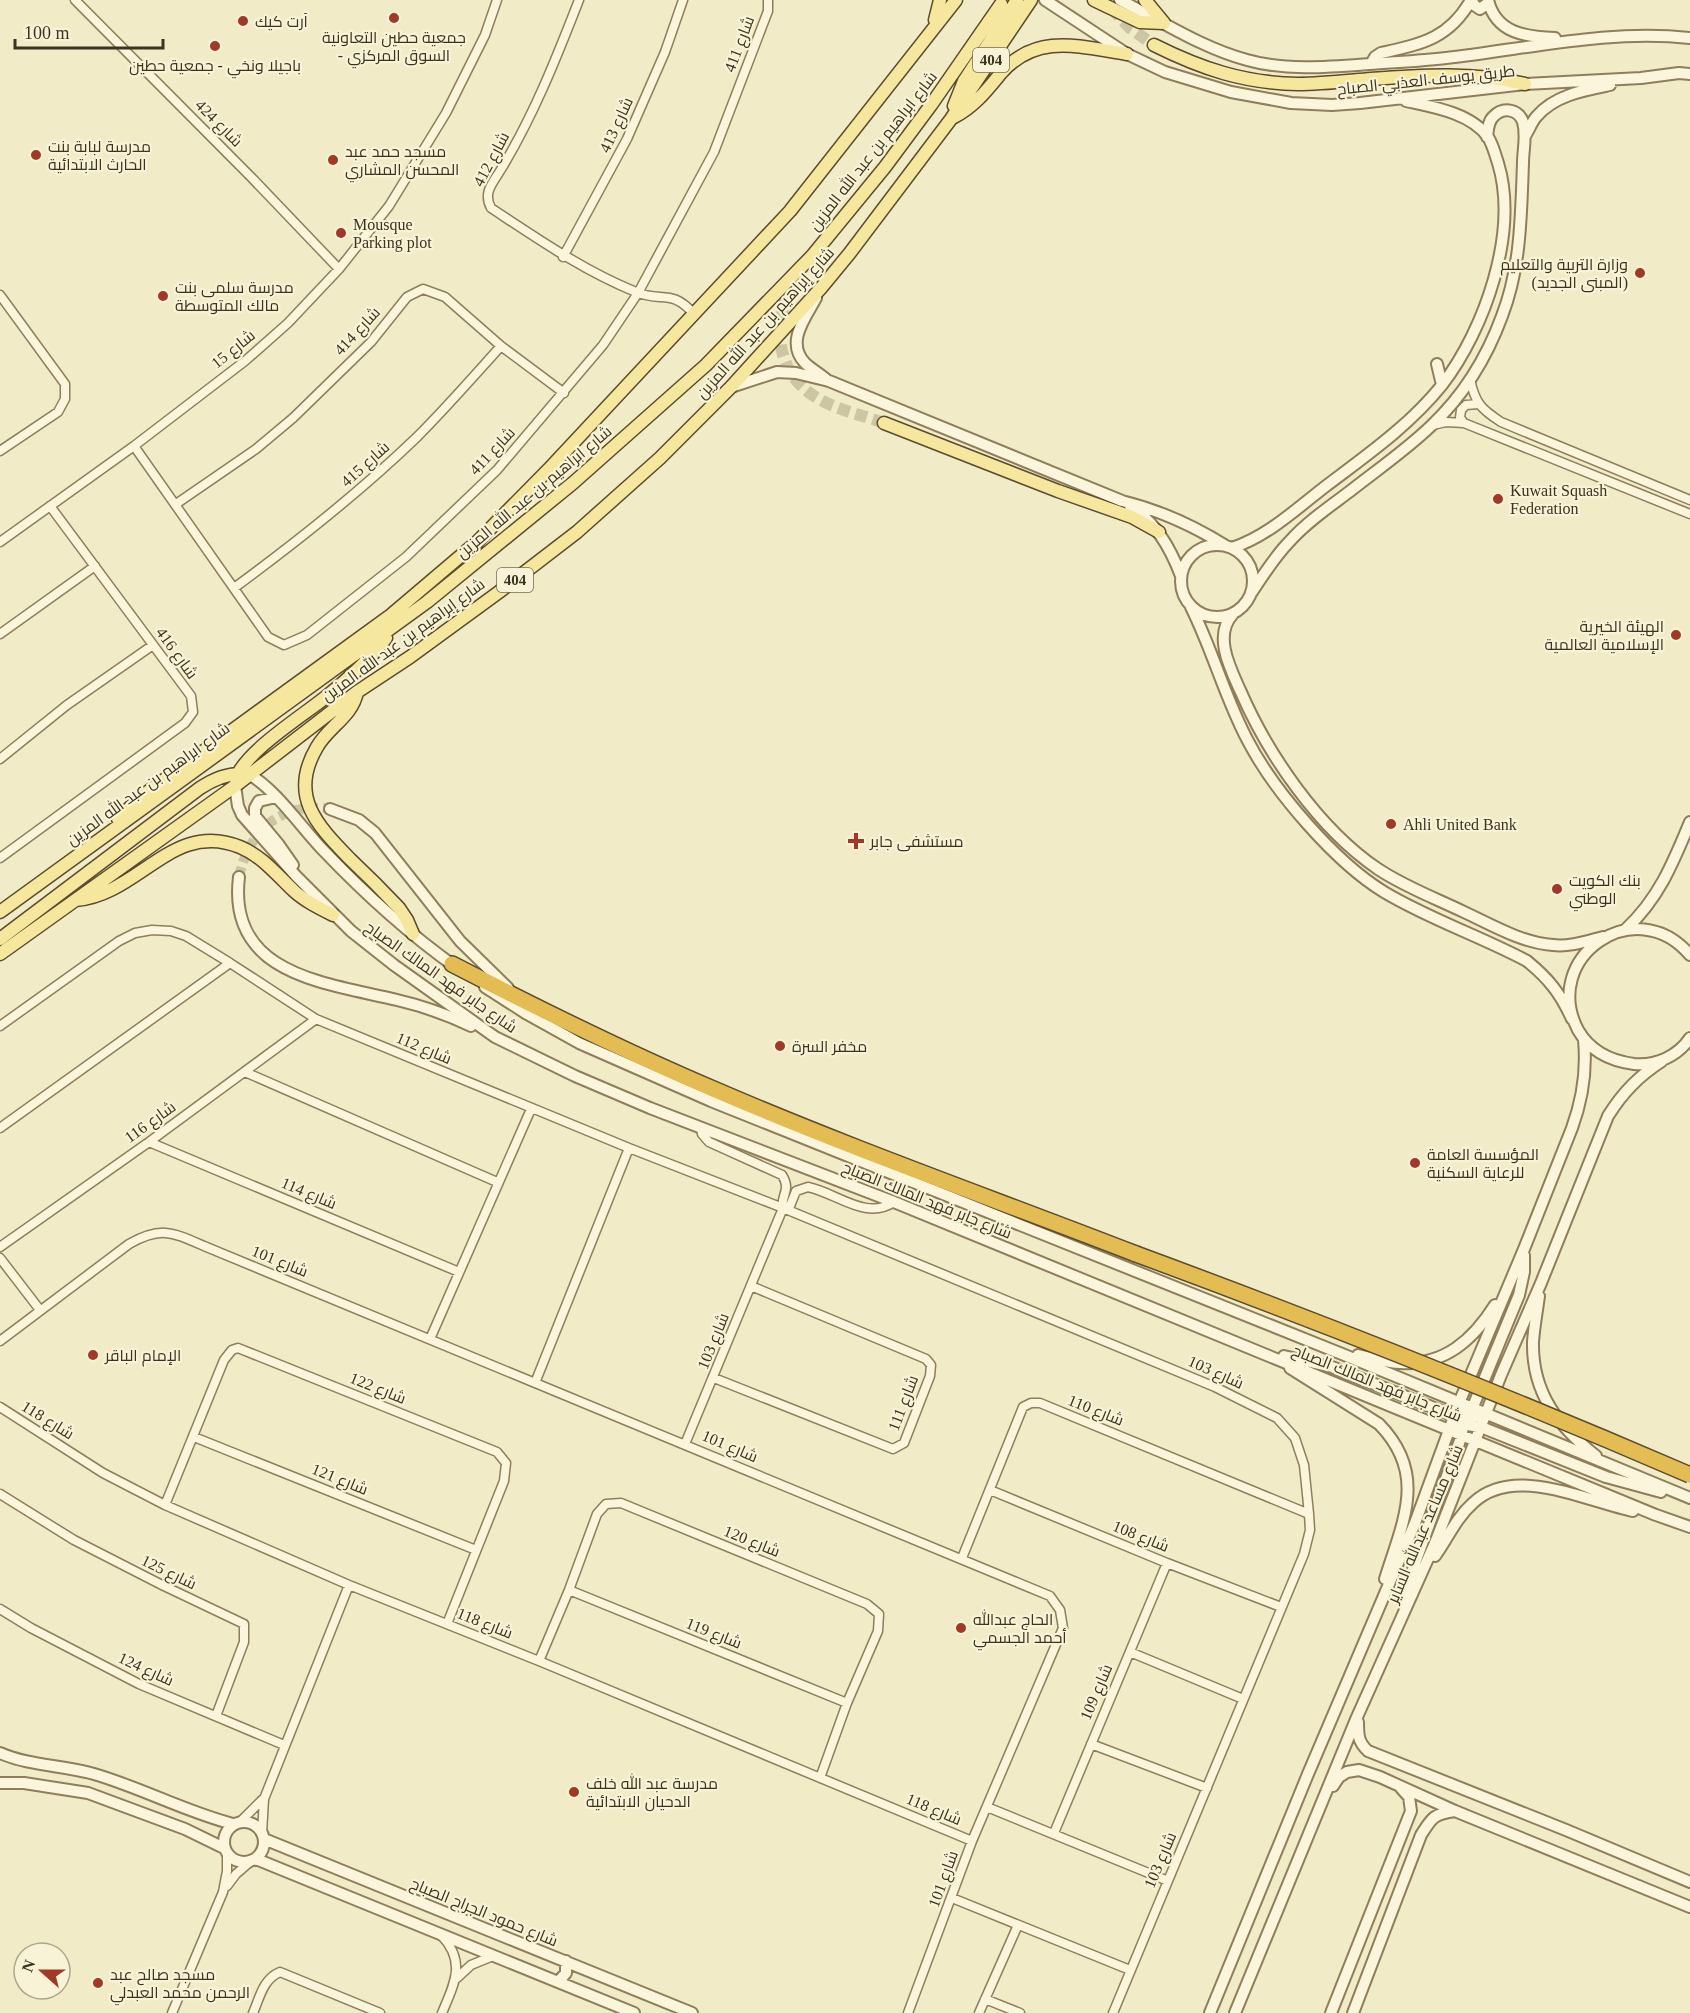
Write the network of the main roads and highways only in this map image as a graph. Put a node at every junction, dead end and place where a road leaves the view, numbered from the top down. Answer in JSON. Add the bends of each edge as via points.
{"nodes":[{"id":1,"x":940,"y":0,"type":"edge"},
{"id":2,"x":956,"y":0,"type":"edge"},
{"id":3,"x":1017,"y":0,"type":"edge"},
{"id":4,"x":1031,"y":0,"type":"edge"},
{"id":5,"x":1094,"y":0,"type":"edge"},
{"id":6,"x":1145,"y":0,"type":"edge"},
{"id":7,"x":1001,"y":4,"type":"dead end"},
{"id":8,"x":929,"y":32,"type":"junction"},
{"id":9,"x":1154,"y":45,"type":"tunnel mouth"},
{"id":10,"x":1127,"y":54,"type":"road end"},
{"id":11,"x":1525,"y":84,"type":"road end"},
{"id":12,"x":951,"y":119,"type":"junction"},
{"id":13,"x":812,"y":255,"type":"junction"},
{"id":14,"x":789,"y":292,"type":"tunnel mouth"},
{"id":15,"x":884,"y":423,"type":"tunnel mouth"},
{"id":16,"x":1159,"y":532,"type":"road end"},
{"id":17,"x":394,"y":628,"type":"junction"},
{"id":18,"x":357,"y":692,"type":"junction"},
{"id":19,"x":244,"y":774,"type":"junction"},
{"id":20,"x":108,"y":832,"type":"junction"},
{"id":21,"x":72,"y":901,"type":"junction"},
{"id":22,"x":0,"y":912,"type":"edge"},
{"id":23,"x":333,"y":915,"type":"road end"},
{"id":24,"x":412,"y":934,"type":"road end"},
{"id":25,"x":0,"y":939,"type":"edge"},
{"id":26,"x":0,"y":954,"type":"edge"},
{"id":27,"x":452,"y":964,"type":"road end"},
{"id":28,"x":1690,"y":1475,"type":"edge"}],
"edges":[{"from":1,"to":8,"type":"main road"},
{"from":2,"to":8,"type":"main road"},
{"from":3,"to":12,"type":"main road","via":[[964,81]]},
{"from":4,"to":12,"type":"main road","number":"404"},
{"from":5,"to":6,"type":"main road","via":[[1140,22],[1164,23]]},
{"from":7,"to":13,"type":"main road","name":"شارع ابراهيم بن عبد الله المزين","number":"404","via":[[891,159]]},
{"from":8,"to":20,"type":"main road","via":[[790,211],[477,542],[391,615],[142,795]]},
{"from":9,"to":11,"type":"main road","via":[[1209,70],[1266,82],[1317,84],[1457,75]]},
{"from":10,"to":12,"type":"main road","via":[[1072,45],[1033,50],[1013,61],[972,105]]},
{"from":12,"to":18,"type":"main road","name":"شارع إبراهيم بن عبد الله المزين","number":"404","via":[[821,288],[660,458],[577,532]]},
{"from":13,"to":14,"type":"main road"},
{"from":13,"to":17,"type":"main road","name":"شارع ابراهيم بن عبد الله المزين","number":"404","via":[[706,364],[638,425],[573,483]]},
{"from":15,"to":16,"type":"main road","via":[[1131,517]]},
{"from":17,"to":19,"type":"main road","via":[[352,675],[259,749]]},
{"from":17,"to":20,"type":"main road","name":"شارع ابراهيم بن عبد الله المزين","number":"404"},
{"from":18,"to":19,"type":"main road","name":"شارع إبراهيم بن عبد الله المزين","number":"404"},
{"from":18,"to":24,"type":"main road","via":[[350,710],[315,750],[307,773],[307,798],[323,831],[399,908]]},
{"from":19,"to":21,"type":"main road","name":"شارع إبراهيم بن عبد الله المزين","number":"404","via":[[235,786]]},
{"from":19,"to":25,"type":"main road","via":[[218,778],[200,788]]},
{"from":20,"to":22,"type":"main road","name":"شارع ابراهيم بن عبد الله المزين","number":"404"},
{"from":21,"to":23,"type":"main road","via":[[107,893],[175,849],[210,840],[248,851],[302,897]]},
{"from":21,"to":26,"type":"main road","name":"شارع إبراهيم بن عبد الله المزين","number":"404"},
{"from":27,"to":28,"type":"highway","bridge":true,"via":[[717,1091],[1366,1340]]}]}
